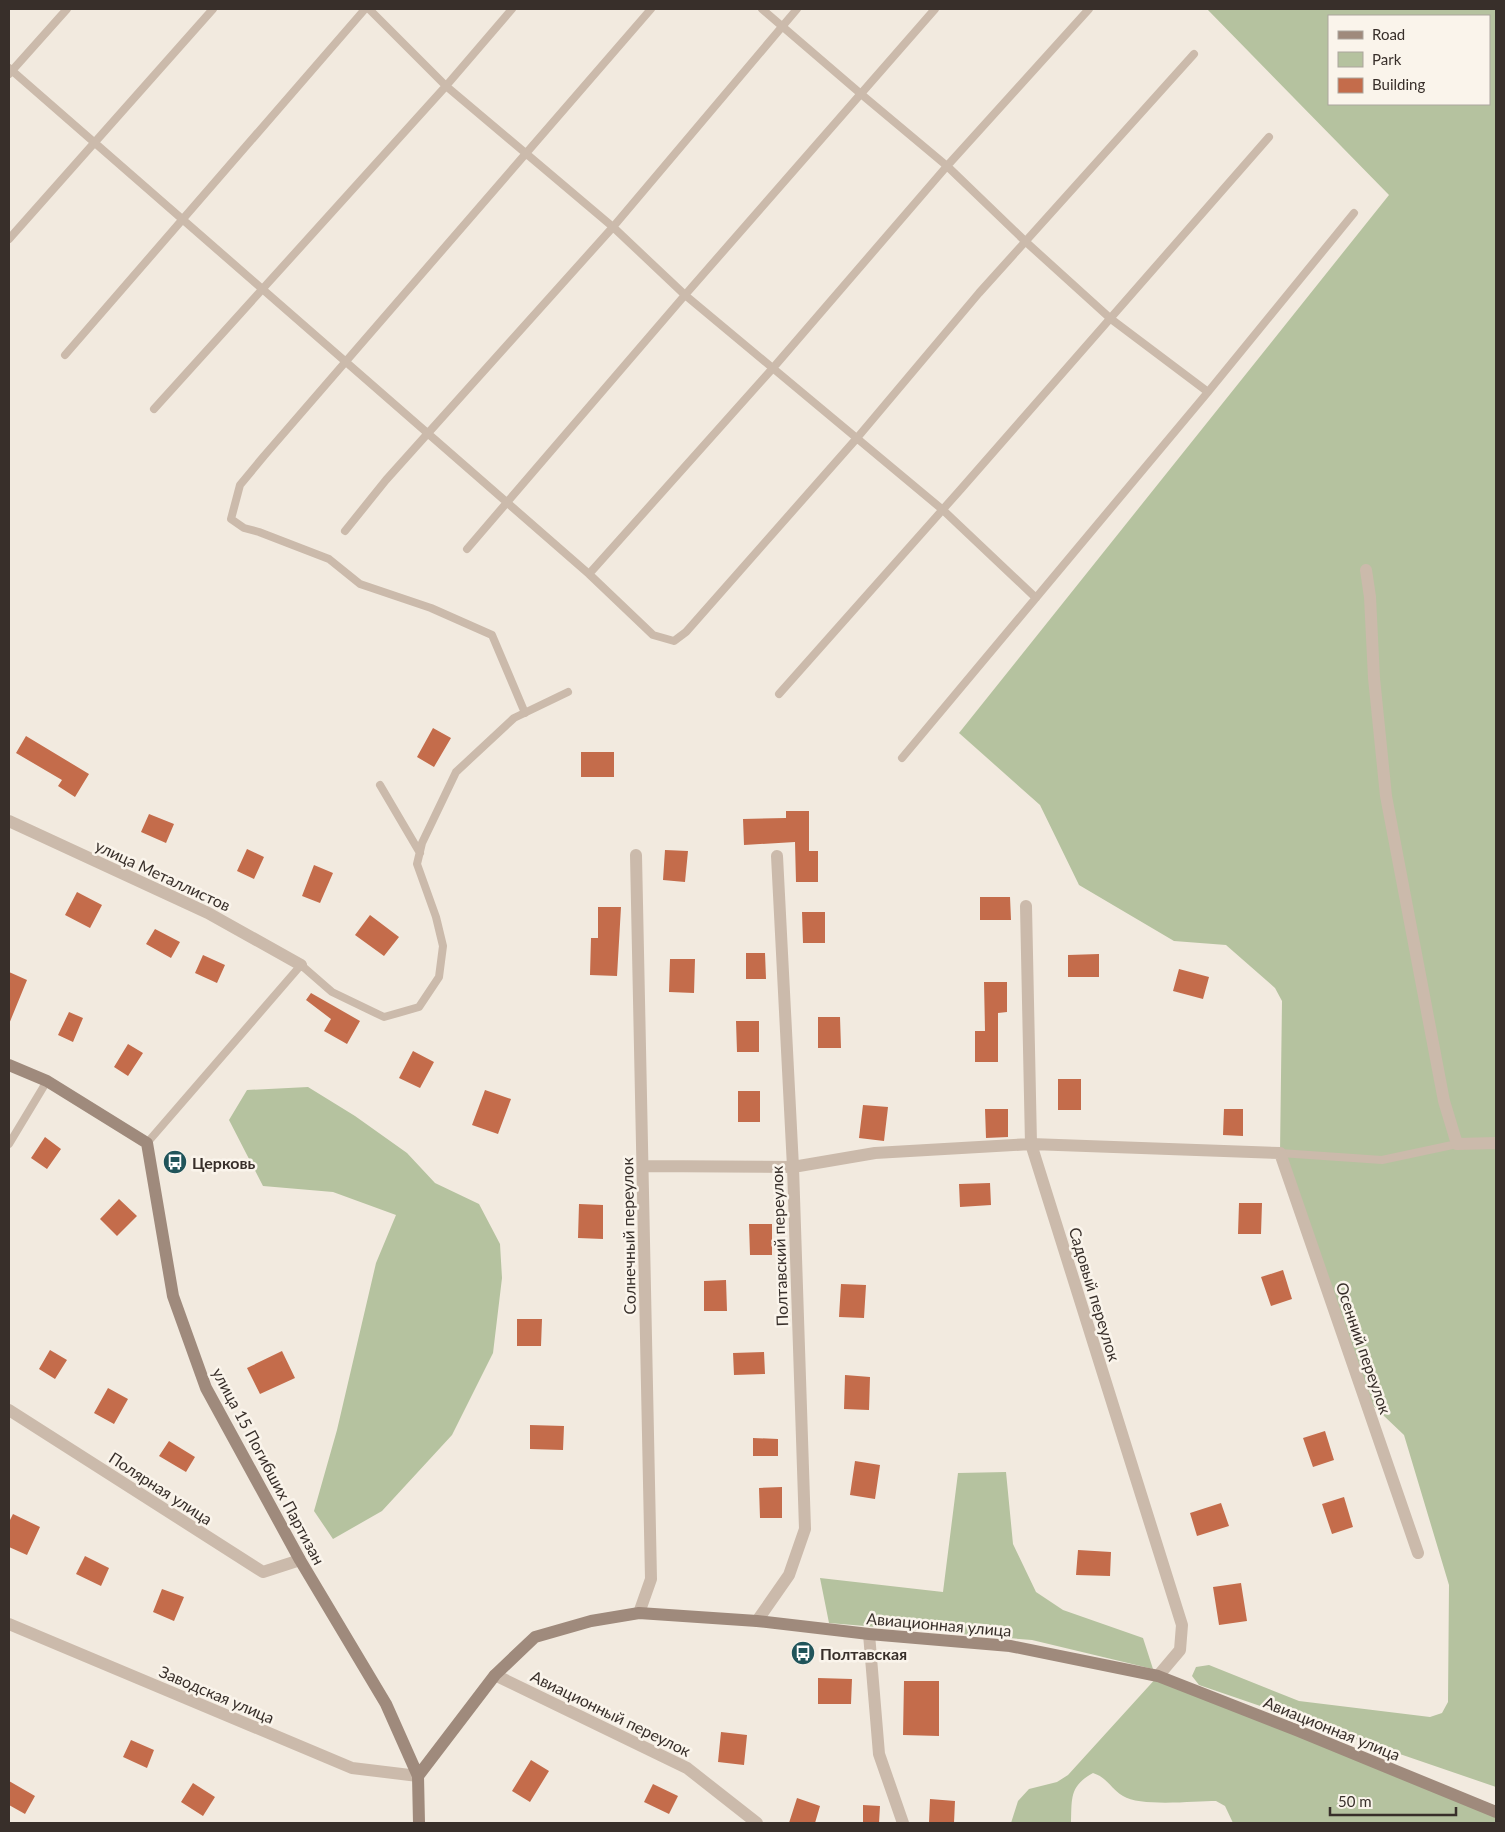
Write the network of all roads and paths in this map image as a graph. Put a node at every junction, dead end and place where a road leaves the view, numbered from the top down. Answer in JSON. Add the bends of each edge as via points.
{"nodes":[{"id":1,"x":67,"y":9,"type":"edge"},
{"id":2,"x":212,"y":9,"type":"edge"},
{"id":3,"x":367,"y":9,"type":"edge"},
{"id":4,"x":512,"y":9,"type":"edge"},
{"id":5,"x":651,"y":9,"type":"edge"},
{"id":6,"x":762,"y":9,"type":"edge"},
{"id":7,"x":797,"y":9,"type":"edge"},
{"id":8,"x":936,"y":9,"type":"edge"},
{"id":9,"x":1089,"y":9,"type":"edge"},
{"id":10,"x":782,"y":26,"type":"junction"},
{"id":11,"x":1194,"y":54,"type":"dead end"},
{"id":12,"x":10,"y":71,"type":"edge"},
{"id":13,"x":446,"y":86,"type":"junction"},
{"id":14,"x":861,"y":94,"type":"junction"},
{"id":15,"x":1269,"y":137,"type":"dead end"},
{"id":16,"x":94,"y":143,"type":"junction"},
{"id":17,"x":527,"y":153,"type":"junction"},
{"id":18,"x":947,"y":166,"type":"junction"},
{"id":19,"x":1354,"y":213,"type":"dead end"},
{"id":20,"x":183,"y":220,"type":"junction"},
{"id":21,"x":613,"y":227,"type":"junction"},
{"id":22,"x":9,"y":239,"type":"edge"},
{"id":23,"x":1026,"y":242,"type":"junction"},
{"id":24,"x":262,"y":289,"type":"junction"},
{"id":25,"x":685,"y":295,"type":"junction"},
{"id":26,"x":1111,"y":319,"type":"junction"},
{"id":27,"x":65,"y":355,"type":"dead end"},
{"id":28,"x":346,"y":362,"type":"junction"},
{"id":29,"x":773,"y":368,"type":"junction"},
{"id":30,"x":1208,"y":392,"type":"junction"},
{"id":31,"x":154,"y":409,"type":"dead end"},
{"id":32,"x":428,"y":433,"type":"junction"},
{"id":33,"x":857,"y":438,"type":"junction"},
{"id":34,"x":507,"y":502,"type":"junction"},
{"id":35,"x":943,"y":510,"type":"junction"},
{"id":36,"x":345,"y":531,"type":"dead end"},
{"id":37,"x":467,"y":549,"type":"dead end"},
{"id":38,"x":1366,"y":570,"type":"dead end"},
{"id":39,"x":589,"y":574,"type":"junction"},
{"id":40,"x":1036,"y":598,"type":"junction"},
{"id":41,"x":568,"y":692,"type":"dead end"},
{"id":42,"x":779,"y":694,"type":"dead end"},
{"id":43,"x":525,"y":713,"type":"junction"},
{"id":44,"x":902,"y":758,"type":"dead end"},
{"id":45,"x":380,"y":784,"type":"dead end"},
{"id":46,"x":9,"y":821,"type":"edge"},
{"id":47,"x":420,"y":853,"type":"junction"},
{"id":48,"x":636,"y":855,"type":"dead end"},
{"id":49,"x":777,"y":856,"type":"dead end"},
{"id":50,"x":1026,"y":906,"type":"dead end"},
{"id":51,"x":301,"y":965,"type":"junction"},
{"id":52,"x":9,"y":1065,"type":"edge"},
{"id":53,"x":46,"y":1081,"type":"junction"},
{"id":54,"x":147,"y":1143,"type":"junction"},
{"id":55,"x":1496,"y":1143,"type":"edge"},
{"id":56,"x":9,"y":1144,"type":"edge"},
{"id":57,"x":1031,"y":1144,"type":"junction"},
{"id":58,"x":1457,"y":1144,"type":"junction"},
{"id":59,"x":1280,"y":1154,"type":"junction"},
{"id":60,"x":643,"y":1166,"type":"junction"},
{"id":61,"x":793,"y":1167,"type":"junction"},
{"id":62,"x":9,"y":1410,"type":"edge"},
{"id":63,"x":1418,"y":1553,"type":"dead end"},
{"id":64,"x":300,"y":1560,"type":"junction"},
{"id":65,"x":639,"y":1613,"type":"junction"},
{"id":66,"x":756,"y":1622,"type":"junction"},
{"id":67,"x":9,"y":1624,"type":"edge"},
{"id":68,"x":869,"y":1634,"type":"junction"},
{"id":69,"x":495,"y":1675,"type":"junction"},
{"id":70,"x":1158,"y":1676,"type":"junction"},
{"id":71,"x":418,"y":1776,"type":"junction"},
{"id":72,"x":1496,"y":1812,"type":"edge"},
{"id":73,"x":419,"y":1823,"type":"edge"},
{"id":74,"x":757,"y":1823,"type":"edge"},
{"id":75,"x":903,"y":1823,"type":"edge"}],
"edges":[{"from":1,"to":12,"type":"lane"},
{"from":2,"to":16,"type":"lane"},
{"from":3,"to":13,"type":"lane"},
{"from":3,"to":20,"type":"lane"},
{"from":4,"to":13,"type":"lane"},
{"from":5,"to":17,"type":"lane"},
{"from":6,"to":10,"type":"lane"},
{"from":7,"to":10,"type":"lane"},
{"from":8,"to":14,"type":"lane"},
{"from":9,"to":18,"type":"lane"},
{"from":10,"to":14,"type":"lane"},
{"from":10,"to":21,"type":"lane"},
{"from":11,"to":23,"type":"lane"},
{"from":12,"to":16,"type":"lane"},
{"from":13,"to":17,"type":"lane"},
{"from":13,"to":24,"type":"lane"},
{"from":14,"to":18,"type":"lane"},
{"from":14,"to":25,"type":"lane"},
{"from":15,"to":26,"type":"lane"},
{"from":16,"to":20,"type":"lane"},
{"from":16,"to":22,"type":"lane"},
{"from":17,"to":21,"type":"lane"},
{"from":17,"to":28,"type":"lane"},
{"from":18,"to":23,"type":"lane"},
{"from":18,"to":29,"type":"lane"},
{"from":19,"to":30,"type":"lane"},
{"from":20,"to":24,"type":"lane"},
{"from":20,"to":27,"type":"lane"},
{"from":21,"to":25,"type":"lane"},
{"from":21,"to":32,"type":"lane"},
{"from":23,"to":26,"type":"lane"},
{"from":23,"to":33,"type":"lane"},
{"from":24,"to":28,"type":"lane"},
{"from":24,"to":31,"type":"lane"},
{"from":25,"to":29,"type":"lane"},
{"from":25,"to":34,"type":"lane"},
{"from":26,"to":30,"type":"lane"},
{"from":26,"to":35,"type":"lane"},
{"from":28,"to":32,"type":"lane"},
{"from":28,"to":43,"type":"lane","via":[[240,485],[232,519],[244,528],[328,559],[360,584],[431,608],[492,635]]},
{"from":29,"to":33,"type":"lane"},
{"from":29,"to":39,"type":"lane"},
{"from":30,"to":40,"type":"lane"},
{"from":32,"to":34,"type":"lane"},
{"from":32,"to":36,"type":"lane"},
{"from":33,"to":35,"type":"lane"},
{"from":33,"to":39,"type":"lane","via":[[686,632],[674,641],[653,635]]},
{"from":34,"to":37,"type":"lane"},
{"from":34,"to":39,"type":"lane"},
{"from":35,"to":40,"type":"lane"},
{"from":35,"to":42,"type":"lane"},
{"from":38,"to":58,"type":"street","via":[[1386,796],[1444,1101]]},
{"from":40,"to":44,"type":"lane"},
{"from":41,"to":43,"type":"lane"},
{"from":43,"to":47,"type":"lane","via":[[514,718],[456,772]]},
{"from":45,"to":47,"type":"lane"},
{"from":46,"to":51,"type":"street","name":"улица Металлистов","via":[[208,913]]},
{"from":47,"to":51,"type":"lane","via":[[417,864],[443,946],[439,977],[419,1007],[384,1017],[332,992]]},
{"from":48,"to":60,"type":"street","name":"Солнечный переулок"},
{"from":49,"to":61,"type":"street","name":"Полтавский переулок"},
{"from":50,"to":57,"type":"street","name":"Садовый переулок"},
{"from":51,"to":54,"type":"lane"},
{"from":52,"to":53,"type":"street"},
{"from":53,"to":54,"type":"street"},
{"from":53,"to":56,"type":"lane"},
{"from":54,"to":64,"type":"street","name":"улица 15 Погибших Партизан","via":[[173,1296],[206,1388]]},
{"from":55,"to":58,"type":"street"},
{"from":57,"to":59,"type":"street"},
{"from":57,"to":61,"type":"street","via":[[875,1153]]},
{"from":57,"to":70,"type":"street","name":"Садовый переулок","via":[[1182,1625],[1180,1650]]},
{"from":58,"to":59,"type":"lane","via":[[1382,1160]]},
{"from":59,"to":63,"type":"street","name":"Осенний переулок"},
{"from":60,"to":61,"type":"street"},
{"from":60,"to":65,"type":"street","name":"Солнечный переулок","via":[[651,1579]]},
{"from":61,"to":66,"type":"street","name":"Полтавский переулок","via":[[805,1529],[789,1575]]},
{"from":62,"to":64,"type":"street","name":"Полярная улица","via":[[263,1572]]},
{"from":64,"to":71,"type":"street","name":"улица 15 Погибших Партизан","via":[[386,1704]]},
{"from":65,"to":66,"type":"street","name":"Авиационная улица"},
{"from":65,"to":69,"type":"street","name":"Авиационная улица","via":[[590,1621],[535,1637]]},
{"from":66,"to":68,"type":"street","name":"Авиационная улица"},
{"from":67,"to":71,"type":"street","name":"Заводская улица","via":[[352,1768]]},
{"from":68,"to":70,"type":"street","name":"Авиационная улица","via":[[1010,1646]]},
{"from":68,"to":75,"type":"street","via":[[879,1754]]},
{"from":69,"to":71,"type":"street","name":"Авиационная улица"},
{"from":69,"to":74,"type":"street","name":"Авиационный переулок","via":[[687,1768]]},
{"from":70,"to":72,"type":"street","name":"Авиационная улица"},
{"from":71,"to":73,"type":"street","name":"улица 15 Погибших Партизан"}]}
